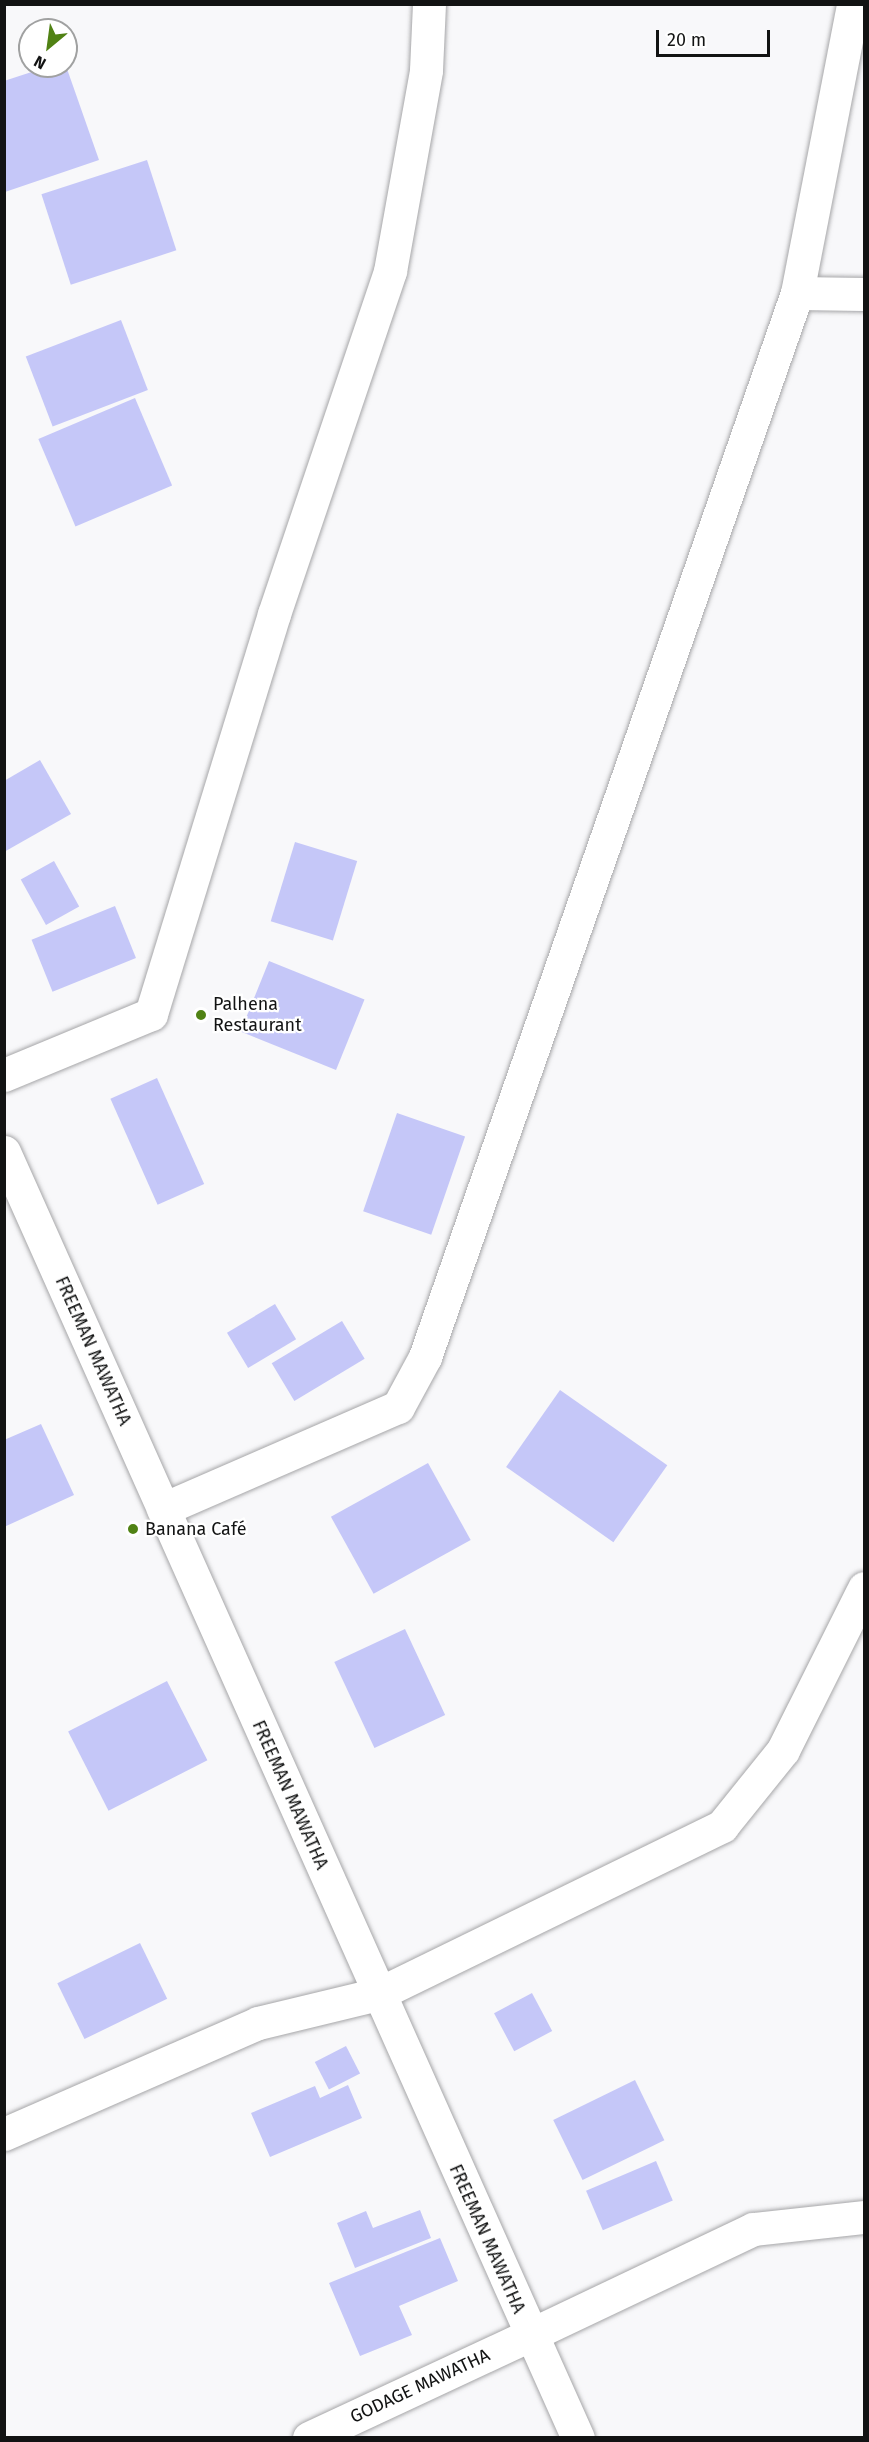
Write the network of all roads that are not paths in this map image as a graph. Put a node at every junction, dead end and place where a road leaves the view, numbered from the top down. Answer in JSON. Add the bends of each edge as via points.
{"nodes":[{"id":1,"x":429,"y":4,"type":"edge"},
{"id":2,"x":853,"y":4,"type":"edge"},
{"id":3,"x":797,"y":293,"type":"junction"},
{"id":4,"x":864,"y":294,"type":"edge"},
{"id":5,"x":4,"y":1075,"type":"edge"},
{"id":6,"x":4,"y":1152,"type":"edge"},
{"id":7,"x":163,"y":1509,"type":"junction"},
{"id":8,"x":864,"y":1588,"type":"edge"},
{"id":9,"x":378,"y":1994,"type":"junction"},
{"id":10,"x":4,"y":2134,"type":"edge"},
{"id":11,"x":864,"y":2217,"type":"edge"},
{"id":12,"x":530,"y":2335,"type":"junction"},
{"id":13,"x":342,"y":2431,"type":"edge"},
{"id":14,"x":309,"y":2438,"type":"edge"},
{"id":15,"x":578,"y":2438,"type":"edge"}],
"edges":[{"from":1,"to":5,"type":"street","via":[[426,70],[390,271],[274,614],[151,1014]]},
{"from":2,"to":3,"type":"street"},
{"from":3,"to":4,"type":"street"},
{"from":3,"to":7,"type":"street","via":[[425,1357],[398,1407]]},
{"from":6,"to":7,"type":"street","name":"FREEMAN MAWATHA"},
{"from":7,"to":9,"type":"street","name":"FREEMAN MAWATHA"},
{"from":8,"to":9,"type":"street","via":[[783,1750],[722,1826]]},
{"from":9,"to":10,"type":"street","via":[[258,2023]]},
{"from":9,"to":12,"type":"street","name":"FREEMAN MAWATHA"},
{"from":11,"to":12,"type":"street","name":"GODAGE MAWATHA","via":[[753,2229]]},
{"from":12,"to":13,"type":"street","name":"GODAGE MAWATHA"},
{"from":12,"to":15,"type":"street","name":"FREEMAN MAWATHA"},
{"from":13,"to":14,"type":"street","name":"GODAGE MAWATHA"}]}
